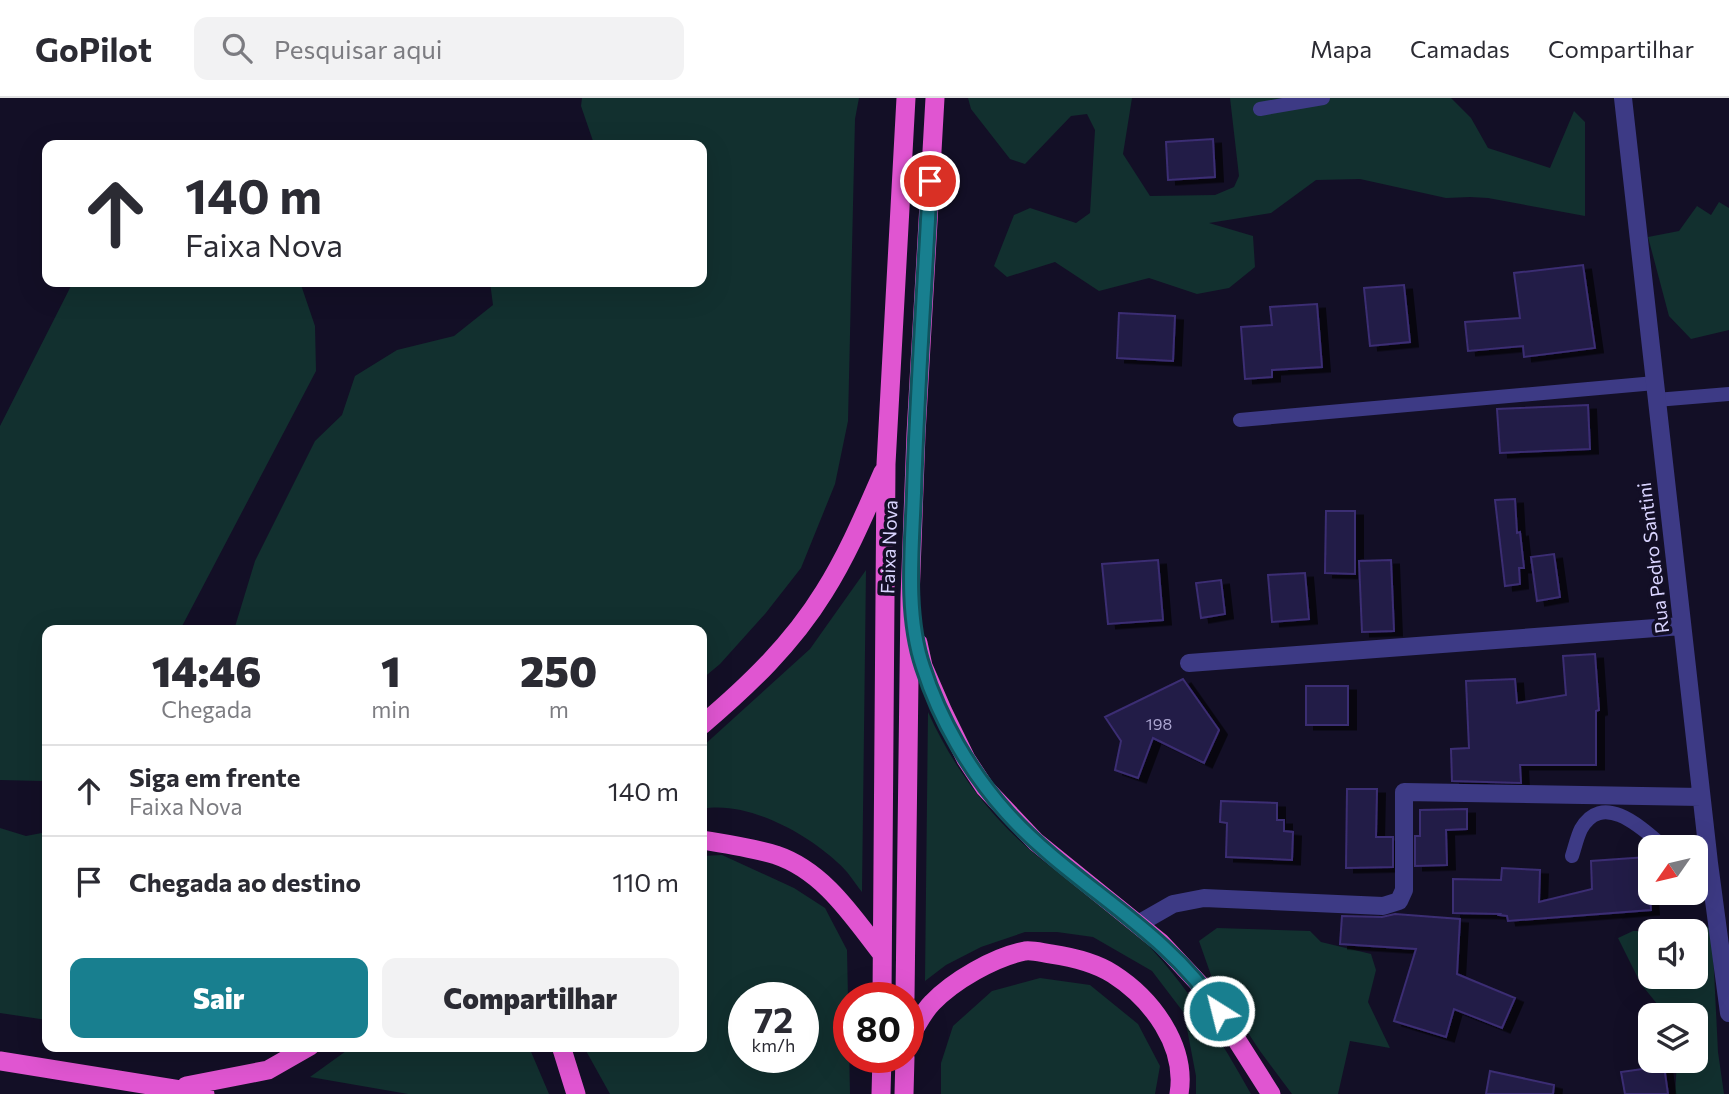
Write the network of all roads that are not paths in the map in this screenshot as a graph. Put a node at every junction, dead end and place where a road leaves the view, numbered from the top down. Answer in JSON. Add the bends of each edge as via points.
{"nodes":[{"id":1,"x":905,"y":98,"type":"edge"},
{"id":2,"x":935,"y":98,"type":"edge"},
{"id":3,"x":1324,"y":98,"type":"edge"},
{"id":4,"x":1623,"y":98,"type":"edge"},
{"id":5,"x":1260,"y":109,"type":"dead end"},
{"id":6,"x":1656,"y":391,"type":"junction"},
{"id":7,"x":1729,"y":394,"type":"edge"},
{"id":8,"x":1240,"y":420,"type":"dead end"},
{"id":9,"x":886,"y":464,"type":"junction"},
{"id":10,"x":911,"y":598,"type":"junction"},
{"id":11,"x":1682,"y":626,"type":"junction"},
{"id":12,"x":1189,"y":663,"type":"dead end"},
{"id":13,"x":707,"y":720,"type":"edge"},
{"id":14,"x":1701,"y":797,"type":"junction"},
{"id":15,"x":1650,"y":835,"type":"edge"},
{"id":16,"x":1702,"y":835,"type":"edge"},
{"id":17,"x":707,"y":841,"type":"edge"},
{"id":18,"x":1572,"y":856,"type":"dead end"},
{"id":19,"x":1708,"y":896,"type":"edge"},
{"id":20,"x":1138,"y":924,"type":"junction"},
{"id":21,"x":882,"y":954,"type":"junction"},
{"id":22,"x":882,"y":982,"type":"edge"},
{"id":23,"x":905,"y":982,"type":"edge"},
{"id":24,"x":1729,"y":1013,"type":"edge"},
{"id":25,"x":924,"y":1015,"type":"edge"},
{"id":26,"x":300,"y":1052,"type":"edge"},
{"id":27,"x":563,"y":1052,"type":"edge"},
{"id":28,"x":0,"y":1061,"type":"edge"},
{"id":29,"x":881,"y":1073,"type":"edge"},
{"id":30,"x":905,"y":1073,"type":"edge"},
{"id":31,"x":174,"y":1089,"type":"junction"},
{"id":32,"x":205,"y":1094,"type":"edge"},
{"id":33,"x":576,"y":1094,"type":"edge"},
{"id":34,"x":881,"y":1094,"type":"edge"},
{"id":35,"x":904,"y":1094,"type":"edge"},
{"id":36,"x":1179,"y":1094,"type":"edge"},
{"id":37,"x":1271,"y":1094,"type":"edge"}],
"edges":[{"from":1,"to":9,"type":"highway","name":"Faixa Nova"},
{"from":2,"to":10,"type":"highway","name":"Faixa Nova"},
{"from":3,"to":5,"type":"lane"},
{"from":4,"to":6,"type":"street","name":"Rua Pedro Santini"},
{"from":6,"to":7,"type":"lane"},
{"from":6,"to":8,"type":"lane"},
{"from":6,"to":11,"type":"street","name":"Rua Pedro Santini"},
{"from":9,"to":13,"type":"highway","via":[[857,531],[804,622],[768,664]]},
{"from":9,"to":21,"type":"highway","name":"Faixa Nova"},
{"from":10,"to":20,"type":"highway","via":[[922,666],[966,759],[985,788],[1036,842]]},
{"from":10,"to":23,"type":"highway","name":"Faixa Nova"},
{"from":11,"to":12,"type":"street"},
{"from":11,"to":14,"type":"street","name":"Rua Pedro Santini"},
{"from":14,"to":16,"type":"street","name":"Rua Pedro Santini"},
{"from":14,"to":20,"type":"street","via":[[1404,792],[1404,890],[1399,901],[1382,906],[1205,898],[1172,904]]},
{"from":15,"to":18,"type":"lane","via":[[1621,814],[1597,814],[1582,828]]},
{"from":17,"to":21,"type":"highway","via":[[778,856],[814,875]]},
{"from":19,"to":24,"type":"street","name":"Rua Pedro Santini"},
{"from":20,"to":37,"type":"highway","via":[[1205,990]]},
{"from":21,"to":22,"type":"highway","name":"Faixa Nova"},
{"from":25,"to":36,"type":"highway","via":[[952,985],[985,966],[1026,951],[1069,957],[1111,973],[1143,998],[1175,1047]]},
{"from":26,"to":31,"type":"highway","via":[[268,1070]]},
{"from":27,"to":33,"type":"highway"},
{"from":28,"to":31,"type":"highway"},
{"from":29,"to":34,"type":"highway"},
{"from":30,"to":35,"type":"highway"},
{"from":31,"to":32,"type":"highway"}]}
